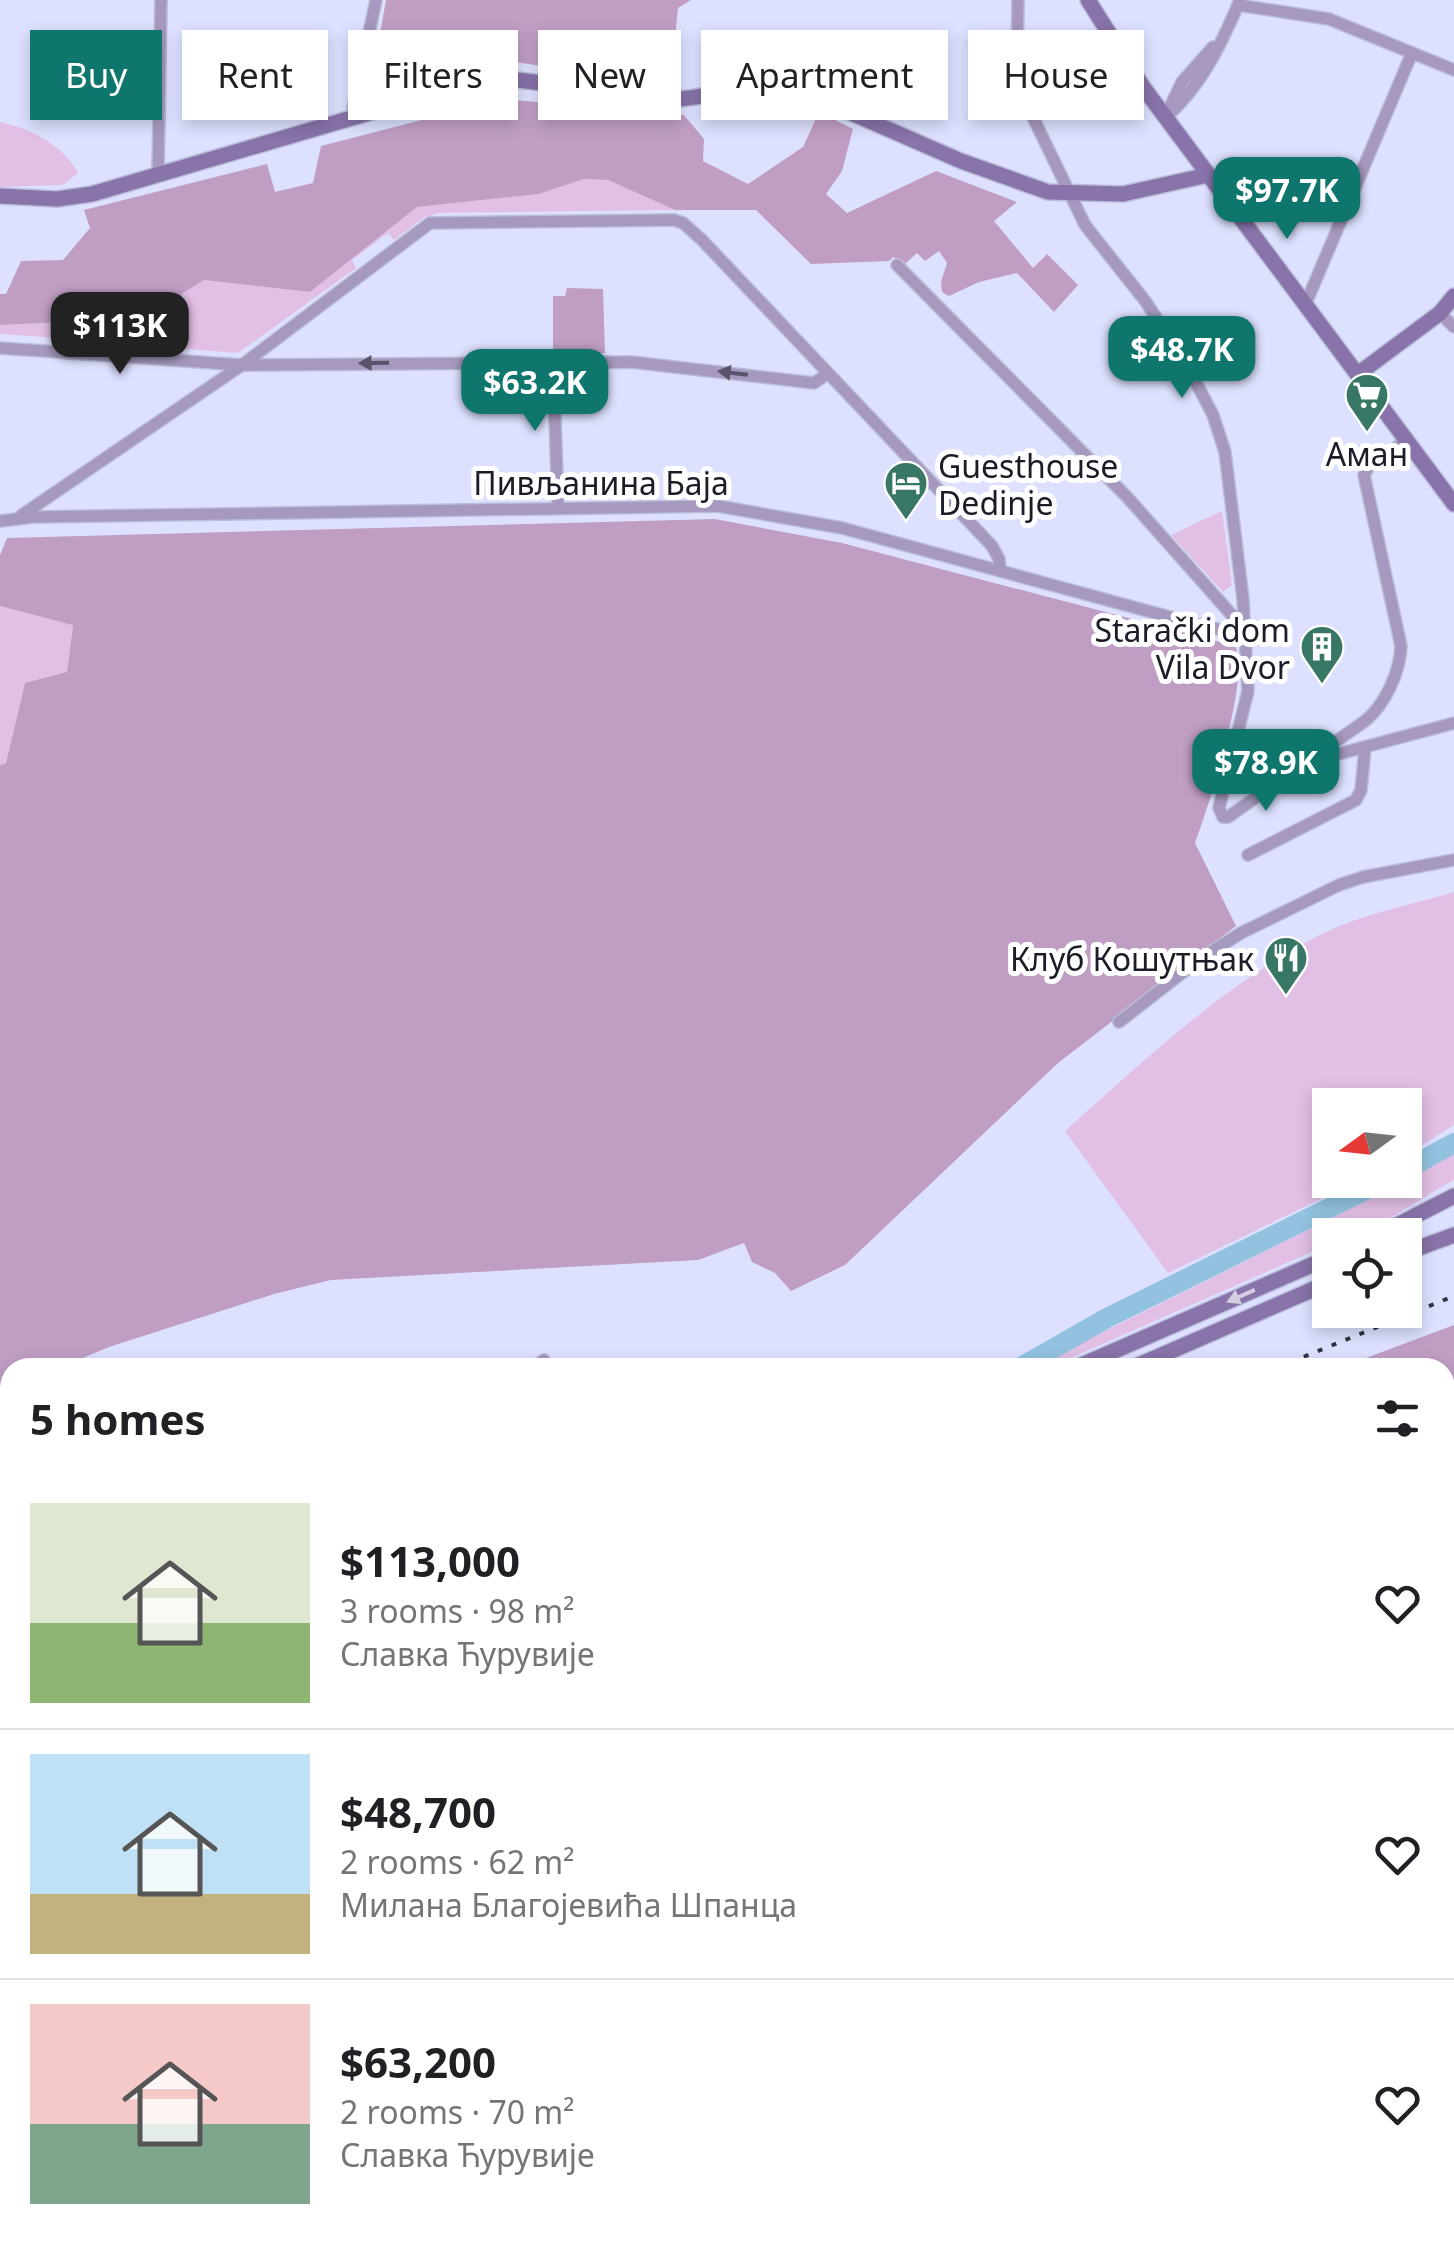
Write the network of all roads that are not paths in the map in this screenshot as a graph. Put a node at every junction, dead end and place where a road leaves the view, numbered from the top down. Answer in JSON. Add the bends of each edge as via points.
{"nodes":[{"id":1,"x":161,"y":0,"type":"edge"},
{"id":2,"x":376,"y":0,"type":"edge"},
{"id":3,"x":1018,"y":0,"type":"edge"},
{"id":4,"x":1088,"y":0,"type":"edge"},
{"id":5,"x":1239,"y":2,"type":"edge"},
{"id":6,"x":369,"y":30,"type":"edge"},
{"id":7,"x":1218,"y":44,"type":"junction"},
{"id":8,"x":1412,"y":52,"type":"junction"},
{"id":9,"x":1454,"y":70,"type":"edge"},
{"id":10,"x":518,"y":80,"type":"edge"},
{"id":11,"x":1182,"y":82,"type":"junction"},
{"id":12,"x":1147,"y":92,"type":"junction"},
{"id":13,"x":1166,"y":118,"type":"junction"},
{"id":14,"x":348,"y":120,"type":"edge"},
{"id":15,"x":1208,"y":174,"type":"junction"},
{"id":16,"x":158,"y":175,"type":"junction"},
{"id":17,"x":1069,"y":194,"type":"junction"},
{"id":18,"x":0,"y":196,"type":"edge"},
{"id":19,"x":897,"y":265,"type":"dead end"},
{"id":20,"x":1454,"y":296,"type":"edge"},
{"id":21,"x":1306,"y":303,"type":"junction"},
{"id":22,"x":1440,"y":313,"type":"junction"},
{"id":23,"x":1454,"y":328,"type":"edge"},
{"id":24,"x":0,"y":348,"type":"edge"},
{"id":25,"x":553,"y":360,"type":"junction"},
{"id":26,"x":242,"y":365,"type":"junction"},
{"id":27,"x":828,"y":374,"type":"junction"},
{"id":28,"x":1358,"y":374,"type":"junction"},
{"id":29,"x":1407,"y":440,"type":"junction"},
{"id":30,"x":1454,"y":504,"type":"edge"},
{"id":31,"x":558,"y":506,"type":"junction"},
{"id":32,"x":18,"y":518,"type":"junction"},
{"id":33,"x":0,"y":521,"type":"edge"},
{"id":34,"x":1000,"y":571,"type":"junction"},
{"id":35,"x":1246,"y":631,"type":"junction"},
{"id":36,"x":1454,"y":723,"type":"edge"},
{"id":37,"x":1365,"y":748,"type":"junction"},
{"id":38,"x":1302,"y":763,"type":"junction"},
{"id":39,"x":1248,"y":855,"type":"dead end"},
{"id":40,"x":1454,"y":860,"type":"edge"},
{"id":41,"x":1119,"y":1022,"type":"dead end"},
{"id":42,"x":1454,"y":1196,"type":"edge"},
{"id":43,"x":1411,"y":1218,"type":"edge"},
{"id":44,"x":1454,"y":1235,"type":"edge"},
{"id":45,"x":1422,"y":1247,"type":"edge"},
{"id":46,"x":1312,"y":1264,"type":"edge"},
{"id":47,"x":1312,"y":1290,"type":"edge"},
{"id":48,"x":1097,"y":1358,"type":"edge"},
{"id":49,"x":1155,"y":1358,"type":"edge"}],
"edges":[{"from":1,"to":16,"type":"street"},
{"from":2,"to":6,"type":"street"},
{"from":3,"to":17,"type":"street","via":[[1020,82]]},
{"from":4,"to":12,"type":"street"},
{"from":5,"to":7,"type":"street"},
{"from":5,"to":8,"type":"street","via":[[1330,18]]},
{"from":7,"to":11,"type":"street"},
{"from":7,"to":13,"type":"street","via":[[1188,96]]},
{"from":8,"to":9,"type":"street"},
{"from":8,"to":21,"type":"street"},
{"from":10,"to":17,"type":"street","via":[[674,99],[769,82],[1037,190]]},
{"from":11,"to":12,"type":"street"},
{"from":11,"to":13,"type":"street"},
{"from":12,"to":13,"type":"street"},
{"from":13,"to":15,"type":"street"},
{"from":14,"to":16,"type":"street"},
{"from":15,"to":17,"type":"street","via":[[1134,192]]},
{"from":15,"to":21,"type":"street"},
{"from":16,"to":18,"type":"street","via":[[74,198]]},
{"from":17,"to":35,"type":"street","via":[[1100,248],[1169,336],[1213,415],[1228,470]]},
{"from":19,"to":35,"type":"street","via":[[1128,498]]},
{"from":20,"to":22,"type":"street"},
{"from":21,"to":28,"type":"street"},
{"from":22,"to":23,"type":"street"},
{"from":22,"to":28,"type":"street"},
{"from":24,"to":26,"type":"street"},
{"from":25,"to":26,"type":"street","one_way":true},
{"from":27,"to":25,"type":"street","one_way":true,"via":[[814,382],[638,362]]},
{"from":25,"to":31,"type":"street"},
{"from":26,"to":27,"type":"street","via":[[430,223],[679,220]]},
{"from":26,"to":32,"type":"street"},
{"from":27,"to":34,"type":"street","via":[[992,546]]},
{"from":28,"to":29,"type":"street"},
{"from":29,"to":30,"type":"street"},
{"from":29,"to":38,"type":"street","via":[[1363,478],[1400,633],[1398,667],[1372,716]]},
{"from":31,"to":32,"type":"street","name":"Пивљанина Баја"},
{"from":31,"to":34,"type":"street","name":"Пивљанина Баја","via":[[729,507],[842,528]]},
{"from":32,"to":33,"type":"street","name":"Пивљанина Баја"},
{"from":34,"to":35,"type":"street","name":"Пивљанина Баја","via":[[1227,632]]},
{"from":35,"to":38,"type":"street","via":[[1247,700],[1219,808],[1223,816]]},
{"from":36,"to":37,"type":"street"},
{"from":37,"to":38,"type":"street"},
{"from":37,"to":39,"type":"street","via":[[1356,800]]},
{"from":40,"to":41,"type":"street","via":[[1349,881],[1241,932]]},
{"from":42,"to":43,"type":"street"},
{"from":44,"to":45,"type":"street"},
{"from":46,"to":48,"type":"street","one_way":true},
{"from":47,"to":49,"type":"street"}]}
